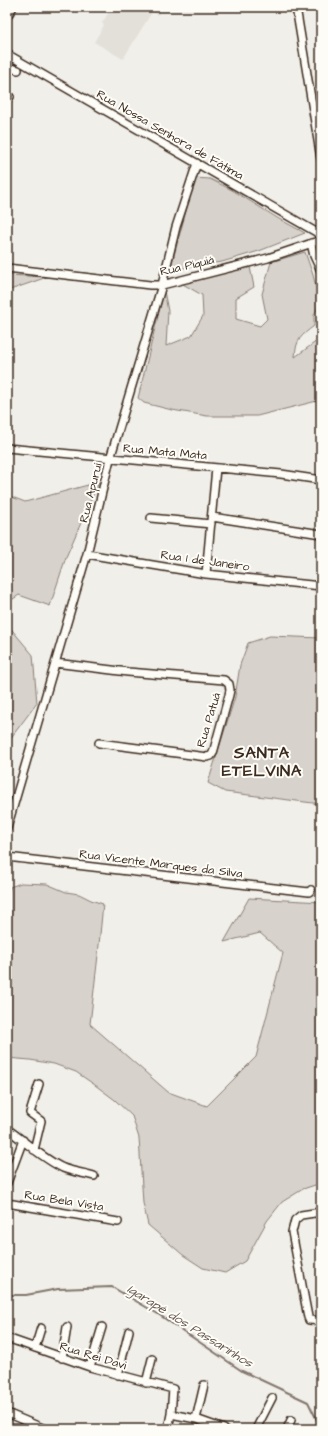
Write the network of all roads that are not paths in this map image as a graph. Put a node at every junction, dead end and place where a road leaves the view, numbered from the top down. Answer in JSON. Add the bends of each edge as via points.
{"nodes":[{"id":1,"x":13,"y":7,"type":"edge"},
{"id":2,"x":296,"y":7,"type":"edge"},
{"id":3,"x":7,"y":17,"type":"edge"},
{"id":4,"x":7,"y":54,"type":"edge"},
{"id":5,"x":7,"y":67,"type":"edge"},
{"id":6,"x":18,"y":70,"type":"dead end"},
{"id":7,"x":321,"y":159,"type":"edge"},
{"id":8,"x":197,"y":164,"type":"junction"},
{"id":9,"x":321,"y":236,"type":"edge"},
{"id":10,"x":321,"y":240,"type":"edge"},
{"id":11,"x":311,"y":244,"type":"junction"},
{"id":12,"x":7,"y":268,"type":"edge"},
{"id":13,"x":321,"y":271,"type":"edge"},
{"id":14,"x":162,"y":285,"type":"junction"},
{"id":15,"x":7,"y":448,"type":"edge"},
{"id":16,"x":110,"y":459,"type":"junction"},
{"id":17,"x":216,"y":468,"type":"junction"},
{"id":18,"x":321,"y":480,"type":"edge"},
{"id":19,"x":151,"y":518,"type":"dead end"},
{"id":20,"x":211,"y":521,"type":"junction"},
{"id":21,"x":321,"y":534,"type":"edge"},
{"id":22,"x":87,"y":554,"type":"junction"},
{"id":23,"x":206,"y":574,"type":"junction"},
{"id":24,"x":321,"y":586,"type":"edge"},
{"id":25,"x":55,"y":663,"type":"junction"},
{"id":26,"x":99,"y":744,"type":"dead end"},
{"id":27,"x":7,"y":828,"type":"edge"},
{"id":28,"x":7,"y":857,"type":"edge"},
{"id":29,"x":311,"y":890,"type":"dead end"},
{"id":30,"x":39,"y":1084,"type":"dead end"},
{"id":31,"x":7,"y":1129,"type":"edge"},
{"id":32,"x":23,"y":1140,"type":"junction"},
{"id":33,"x":34,"y":1150,"type":"junction"},
{"id":34,"x":94,"y":1176,"type":"dead end"},
{"id":35,"x":7,"y":1183,"type":"edge"},
{"id":36,"x":7,"y":1203,"type":"edge"},
{"id":37,"x":321,"y":1212,"type":"edge"},
{"id":38,"x":118,"y":1222,"type":"dead end"},
{"id":39,"x":321,"y":1322,"type":"edge"},
{"id":40,"x":67,"y":1327,"type":"dead end"},
{"id":41,"x":102,"y":1327,"type":"dead end"},
{"id":42,"x":41,"y":1328,"type":"dead end"},
{"id":43,"x":129,"y":1331,"type":"dead end"},
{"id":44,"x":7,"y":1338,"type":"edge"},
{"id":45,"x":35,"y":1348,"type":"junction"},
{"id":46,"x":62,"y":1358,"type":"junction"},
{"id":47,"x":152,"y":1358,"type":"dead end"},
{"id":48,"x":90,"y":1367,"type":"junction"},
{"id":49,"x":118,"y":1375,"type":"junction"},
{"id":50,"x":146,"y":1383,"type":"junction"},
{"id":51,"x":204,"y":1385,"type":"dead end"},
{"id":52,"x":272,"y":1398,"type":"dead end"},
{"id":53,"x":171,"y":1414,"type":"junction"},
{"id":54,"x":8,"y":1416,"type":"edge"},
{"id":55,"x":196,"y":1419,"type":"junction"},
{"id":56,"x":291,"y":1420,"type":"dead end"},
{"id":57,"x":45,"y":1429,"type":"edge"},
{"id":58,"x":168,"y":1429,"type":"edge"},
{"id":59,"x":224,"y":1429,"type":"edge"},
{"id":60,"x":256,"y":1429,"type":"edge"},
{"id":61,"x":287,"y":1429,"type":"edge"}],
"edges":[{"from":1,"to":3,"type":"street"},
{"from":2,"to":7,"type":"street"},
{"from":4,"to":8,"type":"street","name":"Rua Nossa Senhora de Fátima"},
{"from":5,"to":6,"type":"street"},
{"from":8,"to":9,"type":"street","name":"Rua Nossa Senhora de Fátima"},
{"from":8,"to":14,"type":"street","name":"Rua Apuruí","via":[[176,227]]},
{"from":10,"to":11,"type":"street","name":"Rua Piquiá"},
{"from":11,"to":13,"type":"street"},
{"from":11,"to":14,"type":"street","name":"Rua Piquiá","via":[[268,258]]},
{"from":12,"to":14,"type":"street","name":"Rua Piquiá"},
{"from":14,"to":16,"type":"street","name":"Rua Apuruí"},
{"from":15,"to":16,"type":"street","name":"Rua Mata Mata"},
{"from":16,"to":17,"type":"street","name":"Rua Mata Mata"},
{"from":16,"to":22,"type":"street","name":"Rua Apuruí"},
{"from":17,"to":18,"type":"street","name":"Rua Mata Mata"},
{"from":17,"to":20,"type":"street"},
{"from":19,"to":20,"type":"street"},
{"from":20,"to":21,"type":"street"},
{"from":20,"to":23,"type":"street"},
{"from":22,"to":23,"type":"street","name":"Rua 1 de Janeiro"},
{"from":22,"to":25,"type":"street","name":"Rua Apuruí"},
{"from":23,"to":24,"type":"street","name":"Rua 1 de Janeiro"},
{"from":25,"to":26,"type":"street","name":"Rua Patuá","via":[[224,680],[229,684],[229,695],[211,756]]},
{"from":25,"to":27,"type":"street","name":"Rua Apuruí"},
{"from":28,"to":29,"type":"street","name":"Rua Vicente Marques da Silva","via":[[309,892]]},
{"from":30,"to":33,"type":"street","via":[[30,1113],[41,1121]]},
{"from":31,"to":32,"type":"street"},
{"from":32,"to":33,"type":"street"},
{"from":32,"to":35,"type":"street"},
{"from":33,"to":34,"type":"street","via":[[65,1168]]},
{"from":36,"to":38,"type":"street","name":"Rua Bela Vista"},
{"from":37,"to":39,"type":"street","via":[[294,1220],[292,1232],[308,1317],[312,1322]]},
{"from":40,"to":46,"type":"street"},
{"from":41,"to":48,"type":"street"},
{"from":42,"to":45,"type":"street"},
{"from":43,"to":49,"type":"street"},
{"from":44,"to":45,"type":"street","name":"Rua Rei Davi"},
{"from":45,"to":46,"type":"street","name":"Rua Rei Davi"},
{"from":46,"to":48,"type":"street","name":"Rua Rei Davi"},
{"from":47,"to":50,"type":"street"},
{"from":48,"to":49,"type":"street","name":"Rua Rei Davi"},
{"from":49,"to":50,"type":"street","name":"Rua Rei Davi"},
{"from":50,"to":53,"type":"street","name":"Rua Rei Davi","via":[[172,1389]]},
{"from":51,"to":55,"type":"street"},
{"from":52,"to":60,"type":"street"},
{"from":53,"to":55,"type":"street"},
{"from":53,"to":58,"type":"street"},
{"from":54,"to":57,"type":"street"},
{"from":55,"to":59,"type":"street"},
{"from":56,"to":61,"type":"street"}]}
